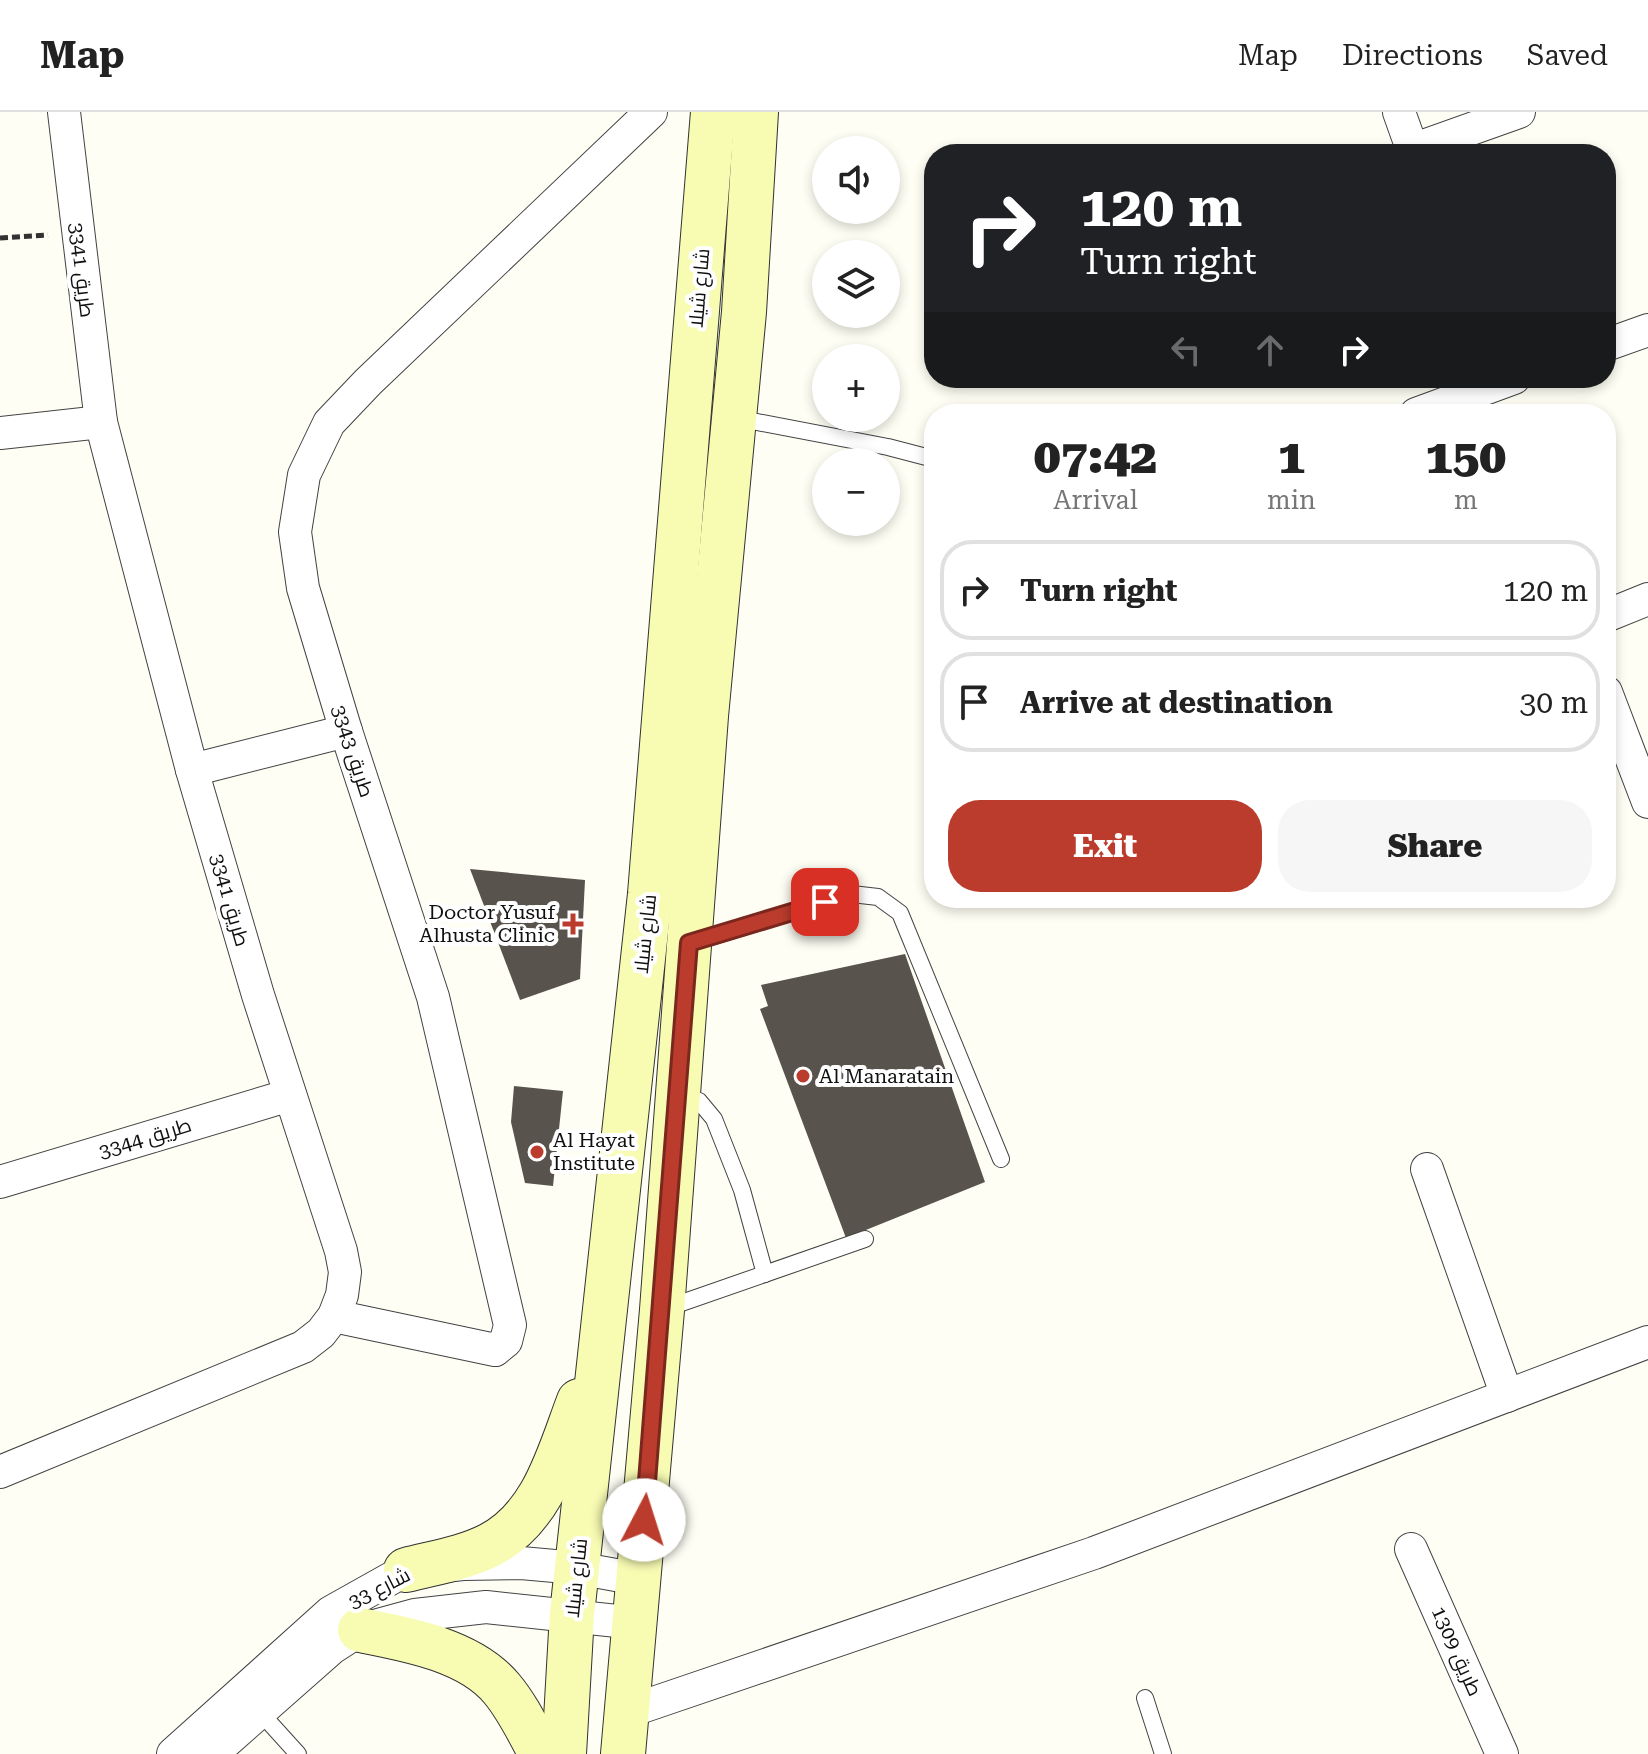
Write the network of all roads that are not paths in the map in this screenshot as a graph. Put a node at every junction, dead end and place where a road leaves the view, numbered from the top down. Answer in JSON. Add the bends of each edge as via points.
{"nodes":[{"id":1,"x":64,"y":112,"type":"edge"},
{"id":2,"x":651,"y":112,"type":"edge"},
{"id":3,"x":713,"y":112,"type":"edge"},
{"id":4,"x":756,"y":112,"type":"edge"},
{"id":5,"x":1399,"y":112,"type":"edge"},
{"id":6,"x":1519,"y":112,"type":"edge"},
{"id":7,"x":1410,"y":144,"type":"edge"},
{"id":8,"x":1434,"y":144,"type":"edge"},
{"id":9,"x":1648,"y":330,"type":"edge"},
{"id":10,"x":1616,"y":341,"type":"edge"},
{"id":11,"x":1481,"y":388,"type":"edge"},
{"id":12,"x":1441,"y":404,"type":"edge"},
{"id":13,"x":734,"y":417,"type":"junction"},
{"id":14,"x":101,"y":422,"type":"junction"},
{"id":15,"x":0,"y":433,"type":"edge"},
{"id":16,"x":924,"y":456,"type":"edge"},
{"id":17,"x":1648,"y":599,"type":"edge"},
{"id":18,"x":1616,"y":612,"type":"edge"},
{"id":19,"x":1616,"y":718,"type":"edge"},
{"id":20,"x":346,"y":731,"type":"junction"},
{"id":21,"x":192,"y":770,"type":"junction"},
{"id":22,"x":1648,"y":802,"type":"edge"},
{"id":23,"x":689,"y":943,"type":"junction"},
{"id":24,"x":678,"y":1094,"type":"junction"},
{"id":25,"x":290,"y":1095,"type":"junction"},
{"id":26,"x":1001,"y":1159,"type":"dead end"},
{"id":27,"x":1427,"y":1169,"type":"dead end"},
{"id":28,"x":0,"y":1182,"type":"edge"},
{"id":29,"x":865,"y":1239,"type":"dead end"},
{"id":30,"x":765,"y":1274,"type":"junction"},
{"id":31,"x":662,"y":1310,"type":"junction"},
{"id":32,"x":334,"y":1316,"type":"junction"},
{"id":33,"x":1648,"y":1342,"type":"edge"},
{"id":34,"x":601,"y":1347,"type":"junction"},
{"id":35,"x":1507,"y":1396,"type":"junction"},
{"id":36,"x":0,"y":1472,"type":"edge"},
{"id":37,"x":1411,"y":1549,"type":"dead end"},
{"id":38,"x":577,"y":1568,"type":"junction"},
{"id":39,"x":406,"y":1570,"type":"junction"},
{"id":40,"x":638,"y":1579,"type":"junction"},
{"id":41,"x":572,"y":1614,"type":"junction"},
{"id":42,"x":636,"y":1623,"type":"junction"},
{"id":43,"x":360,"y":1630,"type":"junction"},
{"id":44,"x":1145,"y":1698,"type":"dead end"},
{"id":45,"x":260,"y":1712,"type":"junction"},
{"id":46,"x":625,"y":1733,"type":"edge"},
{"id":47,"x":173,"y":1754,"type":"edge"},
{"id":48,"x":212,"y":1754,"type":"edge"},
{"id":49,"x":298,"y":1754,"type":"edge"},
{"id":50,"x":541,"y":1754,"type":"edge"},
{"id":51,"x":564,"y":1754,"type":"edge"},
{"id":52,"x":1163,"y":1754,"type":"edge"},
{"id":53,"x":1502,"y":1754,"type":"edge"}],
"edges":[{"from":1,"to":14,"type":"street","name":"طريق 3341"},
{"from":2,"to":20,"type":"street","name":"طريق 3343","via":[[329,423],[304,475],[295,532],[303,588]]},
{"from":3,"to":34,"type":"main road","name":"شارع شيلا","via":[[650,894]]},
{"from":4,"to":13,"type":"main road"},
{"from":5,"to":7,"type":"street"},
{"from":6,"to":8,"type":"street"},
{"from":9,"to":10,"type":"street"},
{"from":11,"to":12,"type":"street"},
{"from":13,"to":16,"type":"lane"},
{"from":13,"to":23,"type":"main road"},
{"from":14,"to":15,"type":"street"},
{"from":14,"to":21,"type":"street","name":"طريق 3341"},
{"from":17,"to":18,"type":"street"},
{"from":19,"to":22,"type":"street"},
{"from":20,"to":21,"type":"street"},
{"from":20,"to":32,"type":"street","name":"طريق 3343","via":[[433,997],[510,1325],[506,1341],[495,1350]]},
{"from":21,"to":25,"type":"street","name":"طريق 3341"},
{"from":23,"to":24,"type":"main road"},
{"from":23,"to":26,"type":"lane","via":[[852,894],[878,897],[900,913]]},
{"from":24,"to":30,"type":"lane","via":[[699,1101],[714,1119],[742,1190]]},
{"from":24,"to":31,"type":"main road"},
{"from":25,"to":28,"type":"street","name":"طريق 3344"},
{"from":25,"to":32,"type":"street","name":"طريق 3341","via":[[341,1251],[344,1284]]},
{"from":27,"to":35,"type":"street"},
{"from":29,"to":30,"type":"lane"},
{"from":30,"to":31,"type":"lane"},
{"from":31,"to":40,"type":"main road"},
{"from":32,"to":36,"type":"street","via":[[303,1347]]},
{"from":33,"to":35,"type":"street"},
{"from":34,"to":38,"type":"main road","name":"شارع شيلا"},
{"from":34,"to":39,"type":"main road","via":[[545,1490],[522,1520],[491,1545]]},
{"from":35,"to":46,"type":"street"},
{"from":37,"to":53,"type":"street","name":"طريق 1309"},
{"from":38,"to":39,"type":"street","name":"شارع 33","via":[[507,1563]]},
{"from":38,"to":40,"type":"street","name":"شارع 33"},
{"from":38,"to":41,"type":"main road","name":"شارع شيلا"},
{"from":39,"to":47,"type":"street","name":"شارع 33","via":[[331,1612]]},
{"from":40,"to":42,"type":"main road"},
{"from":41,"to":42,"type":"street","name":"شارع 33"},
{"from":41,"to":43,"type":"street","name":"شارع 33","via":[[449,1609]]},
{"from":41,"to":51,"type":"main road","name":"شارع شيلا"},
{"from":42,"to":46,"type":"main road"},
{"from":43,"to":45,"type":"street","name":"شارع 33"},
{"from":43,"to":50,"type":"main road","via":[[404,1639],[472,1666],[500,1686]]},
{"from":44,"to":52,"type":"lane"},
{"from":45,"to":48,"type":"street","name":"شارع 33"},
{"from":45,"to":49,"type":"lane"}]}
